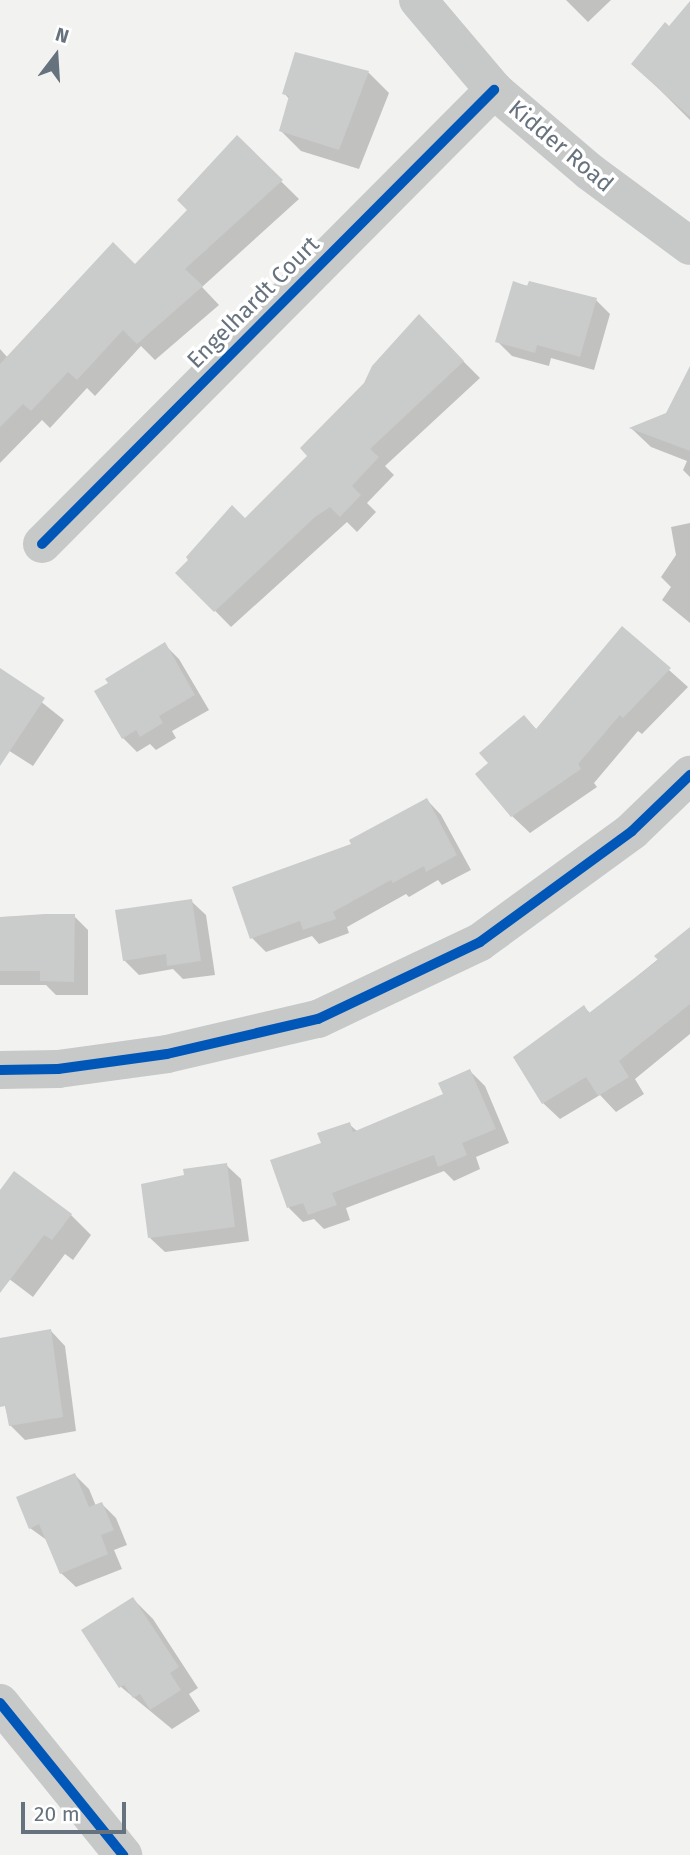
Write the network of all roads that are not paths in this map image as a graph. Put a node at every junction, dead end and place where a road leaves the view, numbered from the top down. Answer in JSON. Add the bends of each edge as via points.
{"nodes":[{"id":1,"x":418,"y":0,"type":"edge"},
{"id":2,"x":494,"y":90,"type":"junction"},
{"id":3,"x":690,"y":246,"type":"edge"},
{"id":4,"x":41,"y":544,"type":"dead end"},
{"id":5,"x":690,"y":775,"type":"edge"},
{"id":6,"x":0,"y":1070,"type":"edge"},
{"id":7,"x":0,"y":1703,"type":"edge"},
{"id":8,"x":123,"y":1855,"type":"edge"}],
"edges":[{"from":1,"to":2,"type":"street","name":"Kidder Road"},
{"from":2,"to":3,"type":"street","name":"Kidder Road","via":[[590,172]]},
{"from":2,"to":4,"type":"street","name":"Engelhardt Court"},
{"from":5,"to":6,"type":"street","via":[[632,831],[480,943],[318,1019],[167,1054],[58,1069]]},
{"from":7,"to":8,"type":"street"}]}
